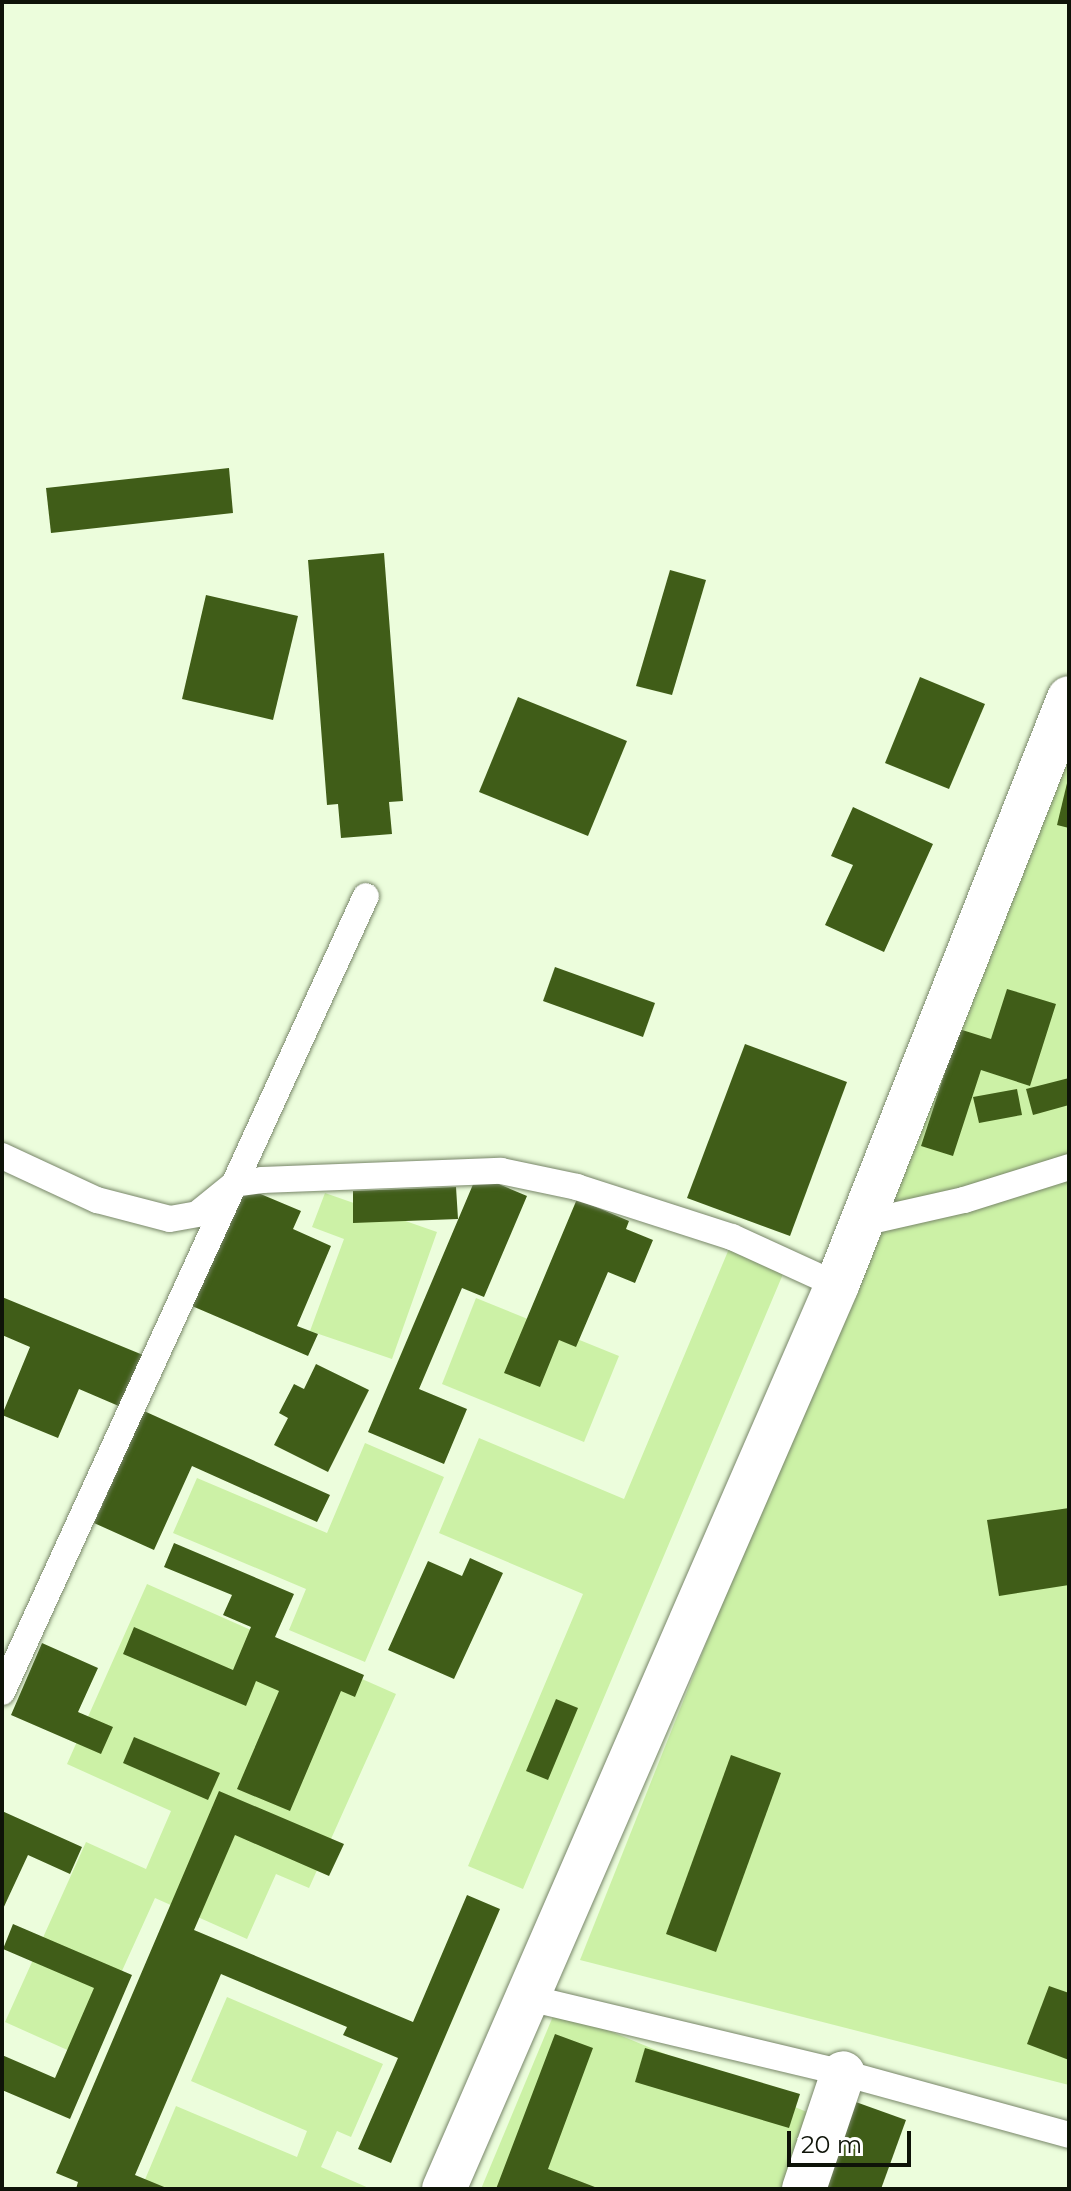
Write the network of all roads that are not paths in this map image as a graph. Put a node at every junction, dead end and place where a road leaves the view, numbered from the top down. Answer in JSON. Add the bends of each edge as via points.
{"nodes":[{"id":1,"x":1069,"y":698,"type":"edge"},
{"id":2,"x":366,"y":896,"type":"dead end"},
{"id":3,"x":2,"y":1156,"type":"edge"},
{"id":4,"x":1069,"y":1167,"type":"edge"},
{"id":5,"x":234,"y":1184,"type":"junction"},
{"id":6,"x":862,"y":1223,"type":"junction"},
{"id":7,"x":837,"y":1285,"type":"junction"},
{"id":8,"x":2,"y":1692,"type":"edge"},
{"id":9,"x":529,"y":1998,"type":"junction"},
{"id":10,"x":843,"y":2073,"type":"junction"},
{"id":11,"x":1069,"y":2135,"type":"edge"},
{"id":12,"x":444,"y":2189,"type":"edge"},
{"id":13,"x":804,"y":2189,"type":"edge"}],
"edges":[{"from":1,"to":6,"type":"street"},
{"from":2,"to":5,"type":"lane"},
{"from":3,"to":5,"type":"lane","via":[[97,1200],[170,1219],[197,1214]]},
{"from":4,"to":6,"type":"lane","via":[[964,1200]]},
{"from":5,"to":7,"type":"lane","via":[[501,1171],[577,1187],[732,1237]]},
{"from":5,"to":8,"type":"lane"},
{"from":6,"to":7,"type":"street"},
{"from":7,"to":9,"type":"street"},
{"from":9,"to":10,"type":"lane"},
{"from":9,"to":12,"type":"street"},
{"from":10,"to":11,"type":"lane"},
{"from":10,"to":13,"type":"street"}]}
